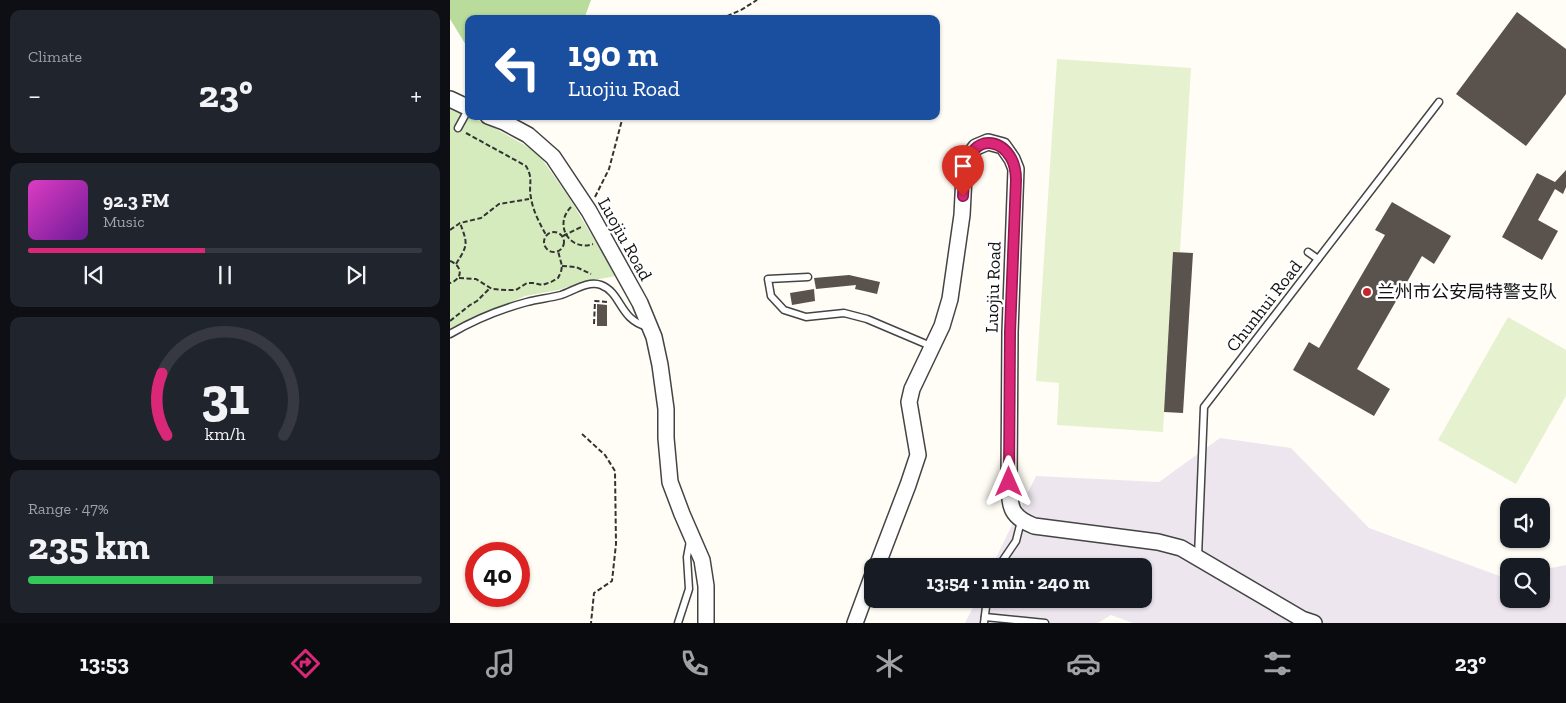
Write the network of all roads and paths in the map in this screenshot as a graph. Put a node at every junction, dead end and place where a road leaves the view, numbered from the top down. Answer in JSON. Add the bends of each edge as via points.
{"nodes":[{"id":1,"x":757,"y":0,"type":"edge"},
{"id":2,"x":729,"y":15,"type":"edge"},
{"id":3,"x":450,"y":99,"type":"edge"},
{"id":4,"x":1438,"y":102,"type":"dead end"},
{"id":5,"x":465,"y":106,"type":"edge"},
{"id":6,"x":465,"y":115,"type":"edge"},
{"id":7,"x":499,"y":120,"type":"edge"},
{"id":8,"x":622,"y":120,"type":"edge"},
{"id":9,"x":458,"y":128,"type":"joint"},
{"id":10,"x":531,"y":198,"type":"junction"},
{"id":11,"x":574,"y":203,"type":"dead end"},
{"id":12,"x":588,"y":217,"type":"junction"},
{"id":13,"x":460,"y":223,"type":"junction"},
{"id":14,"x":450,"y":230,"type":"edge"},
{"id":15,"x":566,"y":234,"type":"junction"},
{"id":16,"x":546,"y":235,"type":"junction"},
{"id":17,"x":562,"y":237,"type":"junction"},
{"id":18,"x":599,"y":242,"type":"dead end"},
{"id":19,"x":558,"y":251,"type":"junction"},
{"id":20,"x":1308,"y":252,"type":"dead end"},
{"id":21,"x":1318,"y":259,"type":"junction"},
{"id":22,"x":450,"y":262,"type":"edge"},
{"id":23,"x":456,"y":264,"type":"junction"},
{"id":24,"x":562,"y":266,"type":"junction"},
{"id":25,"x":808,"y":277,"type":"dead end"},
{"id":26,"x":458,"y":278,"type":"junction"},
{"id":27,"x":450,"y":283,"type":"edge"},
{"id":28,"x":601,"y":285,"type":"junction"},
{"id":29,"x":490,"y":288,"type":"junction"},
{"id":30,"x":618,"y":302,"type":"junction"},
{"id":31,"x":450,"y":320,"type":"edge"},
{"id":32,"x":594,"y":324,"type":"dead end"},
{"id":33,"x":650,"y":327,"type":"junction"},
{"id":34,"x":450,"y":334,"type":"edge"},
{"id":35,"x":933,"y":347,"type":"junction"},
{"id":36,"x":582,"y":434,"type":"dead end"},
{"id":37,"x":1021,"y":521,"type":"junction"},
{"id":38,"x":692,"y":535,"type":"junction"},
{"id":39,"x":880,"y":558,"type":"edge"},
{"id":40,"x":1005,"y":558,"type":"edge"},
{"id":41,"x":1198,"y":558,"type":"junction"},
{"id":42,"x":864,"y":599,"type":"edge"},
{"id":43,"x":984,"y":620,"type":"edge"},
{"id":44,"x":591,"y":623,"type":"edge"},
{"id":45,"x":678,"y":623,"type":"edge"},
{"id":46,"x":706,"y":623,"type":"edge"},
{"id":47,"x":855,"y":623,"type":"edge"},
{"id":48,"x":1045,"y":623,"type":"edge"},
{"id":49,"x":1314,"y":623,"type":"edge"}],
"edges":[{"from":1,"to":2,"type":"path"},
{"from":3,"to":5,"type":"street"},
{"from":4,"to":21,"type":"lane","name":"Chunhui Road"},
{"from":6,"to":9,"type":"lane"},
{"from":7,"to":12,"type":"street","name":"Luojiu Road","via":[[528,135],[553,157]]},
{"from":8,"to":12,"type":"path","via":[[608,169]]},
{"from":9,"to":10,"type":"path","via":[[526,166],[531,175]]},
{"from":10,"to":13,"type":"path","via":[[499,204],[480,218]]},
{"from":10,"to":16,"type":"path"},
{"from":11,"to":15,"type":"path","via":[[565,212]]},
{"from":12,"to":15,"type":"path"},
{"from":12,"to":33,"type":"street","name":"Luojiu Road","via":[[640,303]]},
{"from":13,"to":14,"type":"path"},
{"from":13,"to":23,"type":"path","via":[[466,247]]},
{"from":15,"to":17,"type":"path"},
{"from":15,"to":18,"type":"path","via":[[573,242],[586,246]]},
{"from":16,"to":17,"type":"path","via":[[555,232]]},
{"from":16,"to":19,"type":"path","via":[[546,248]]},
{"from":17,"to":19,"type":"path","via":[[563,243]]},
{"from":19,"to":24,"type":"path"},
{"from":20,"to":21,"type":"lane"},
{"from":21,"to":41,"type":"lane","name":"Chunhui Road","via":[[1204,408]]},
{"from":22,"to":23,"type":"path"},
{"from":23,"to":26,"type":"path","via":[[460,270]]},
{"from":24,"to":28,"type":"path","via":[[588,272]]},
{"from":24,"to":29,"type":"path","via":[[558,278],[542,285],[527,283],[516,290]]},
{"from":25,"to":35,"type":"lane","via":[[768,279],[771,296],[784,310],[806,317],[844,313],[868,319]]},
{"from":26,"to":27,"type":"path"},
{"from":26,"to":29,"type":"path","via":[[476,279]]},
{"from":28,"to":30,"type":"lane"},
{"from":28,"to":34,"type":"lane","via":[[590,284],[513,306]]},
{"from":29,"to":31,"type":"path","via":[[478,301]]},
{"from":30,"to":32,"type":"path","via":[[595,301]]},
{"from":30,"to":33,"type":"lane","via":[[630,319]]},
{"from":33,"to":38,"type":"street","name":"Luojiu Road","via":[[660,365],[666,410],[670,482]]},
{"from":35,"to":37,"type":"street","name":"Luojiu Road","via":[[950,299],[969,156],[976,147],[988,142],[1003,146],[1016,169],[1009,482],[1014,514]]},
{"from":35,"to":39,"type":"street","name":"Luojiu Road","via":[[909,402],[918,455]]},
{"from":36,"to":44,"type":"path","via":[[615,471],[616,544],[612,581],[594,593]]},
{"from":37,"to":40,"type":"lane","via":[[1016,541]]},
{"from":37,"to":41,"type":"street","via":[[1044,528],[1158,542],[1181,548]]},
{"from":38,"to":45,"type":"lane","via":[[687,557],[689,589]]},
{"from":38,"to":46,"type":"street","name":"Luojiu Road","via":[[702,560]]},
{"from":41,"to":49,"type":"street"},
{"from":42,"to":47,"type":"street"},
{"from":43,"to":48,"type":"lane"}]}
